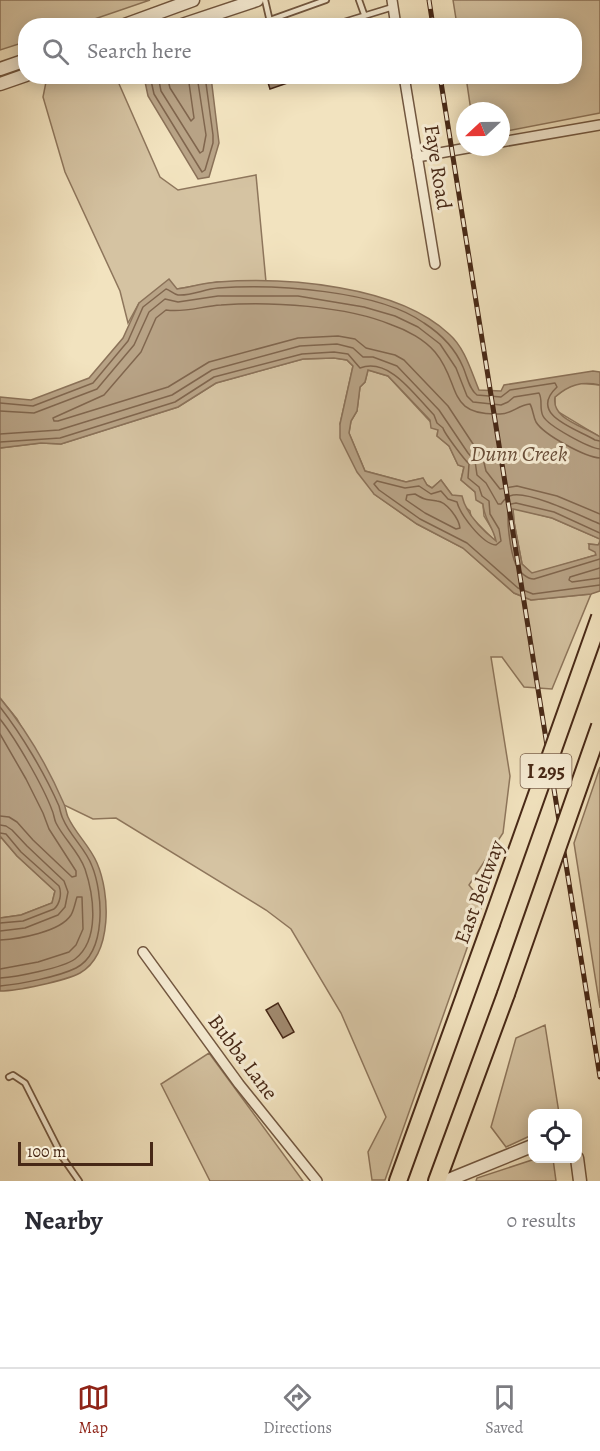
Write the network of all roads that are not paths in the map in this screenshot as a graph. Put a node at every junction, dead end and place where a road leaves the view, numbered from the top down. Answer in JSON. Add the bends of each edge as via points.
{"nodes":[{"id":1,"x":193,"y":0,"type":"edge"},
{"id":2,"x":225,"y":0,"type":"edge"},
{"id":3,"x":257,"y":0,"type":"edge"},
{"id":4,"x":265,"y":0,"type":"edge"},
{"id":5,"x":326,"y":0,"type":"edge"},
{"id":6,"x":359,"y":0,"type":"edge"},
{"id":7,"x":393,"y":4,"type":"edge"},
{"id":8,"x":364,"y":14,"type":"junction"},
{"id":9,"x":144,"y":18,"type":"edge"},
{"id":10,"x":198,"y":18,"type":"edge"},
{"id":11,"x":203,"y":18,"type":"edge"},
{"id":12,"x":269,"y":18,"type":"edge"},
{"id":13,"x":282,"y":18,"type":"edge"},
{"id":14,"x":353,"y":18,"type":"edge"},
{"id":15,"x":18,"y":63,"type":"edge"},
{"id":16,"x":0,"y":69,"type":"edge"},
{"id":17,"x":18,"y":78,"type":"edge"},
{"id":18,"x":0,"y":84,"type":"edge"},
{"id":19,"x":405,"y":84,"type":"edge"},
{"id":20,"x":600,"y":125,"type":"edge"},
{"id":21,"x":510,"y":140,"type":"edge"},
{"id":22,"x":456,"y":150,"type":"edge"},
{"id":23,"x":417,"y":157,"type":"junction"},
{"id":24,"x":435,"y":264,"type":"dead end"},
{"id":25,"x":600,"y":616,"type":"edge"},
{"id":26,"x":600,"y":726,"type":"edge"},
{"id":27,"x":143,"y":952,"type":"dead end"},
{"id":28,"x":9,"y":1077,"type":"dead end"},
{"id":29,"x":528,"y":1147,"type":"edge"},
{"id":30,"x":578,"y":1163,"type":"edge"},
{"id":31,"x":79,"y":1181,"type":"edge"},
{"id":32,"x":317,"y":1181,"type":"edge"},
{"id":33,"x":398,"y":1181,"type":"edge"},
{"id":34,"x":437,"y":1181,"type":"edge"},
{"id":35,"x":447,"y":1181,"type":"edge"},
{"id":36,"x":580,"y":1181,"type":"edge"}],
"edges":[{"from":1,"to":9,"type":"street"},
{"from":2,"to":10,"type":"street"},
{"from":3,"to":11,"type":"street"},
{"from":4,"to":12,"type":"lane"},
{"from":5,"to":13,"type":"lane"},
{"from":6,"to":8,"type":"lane"},
{"from":7,"to":8,"type":"lane"},
{"from":8,"to":14,"type":"lane"},
{"from":15,"to":16,"type":"street"},
{"from":17,"to":18,"type":"street"},
{"from":19,"to":23,"type":"street","name":"Faye Road"},
{"from":20,"to":21,"type":"street"},
{"from":22,"to":23,"type":"street"},
{"from":23,"to":24,"type":"street","name":"Faye Road"},
{"from":25,"to":33,"type":"highway","name":"East Beltway","number":"I 295","bridge":true},
{"from":26,"to":34,"type":"highway","number":"I 295","bridge":true},
{"from":27,"to":32,"type":"street","name":"Bubba Lane","via":[[239,1084]]},
{"from":28,"to":31,"type":"lane","via":[[14,1074],[25,1083]]},
{"from":29,"to":35,"type":"street"},
{"from":30,"to":36,"type":"street"}]}
